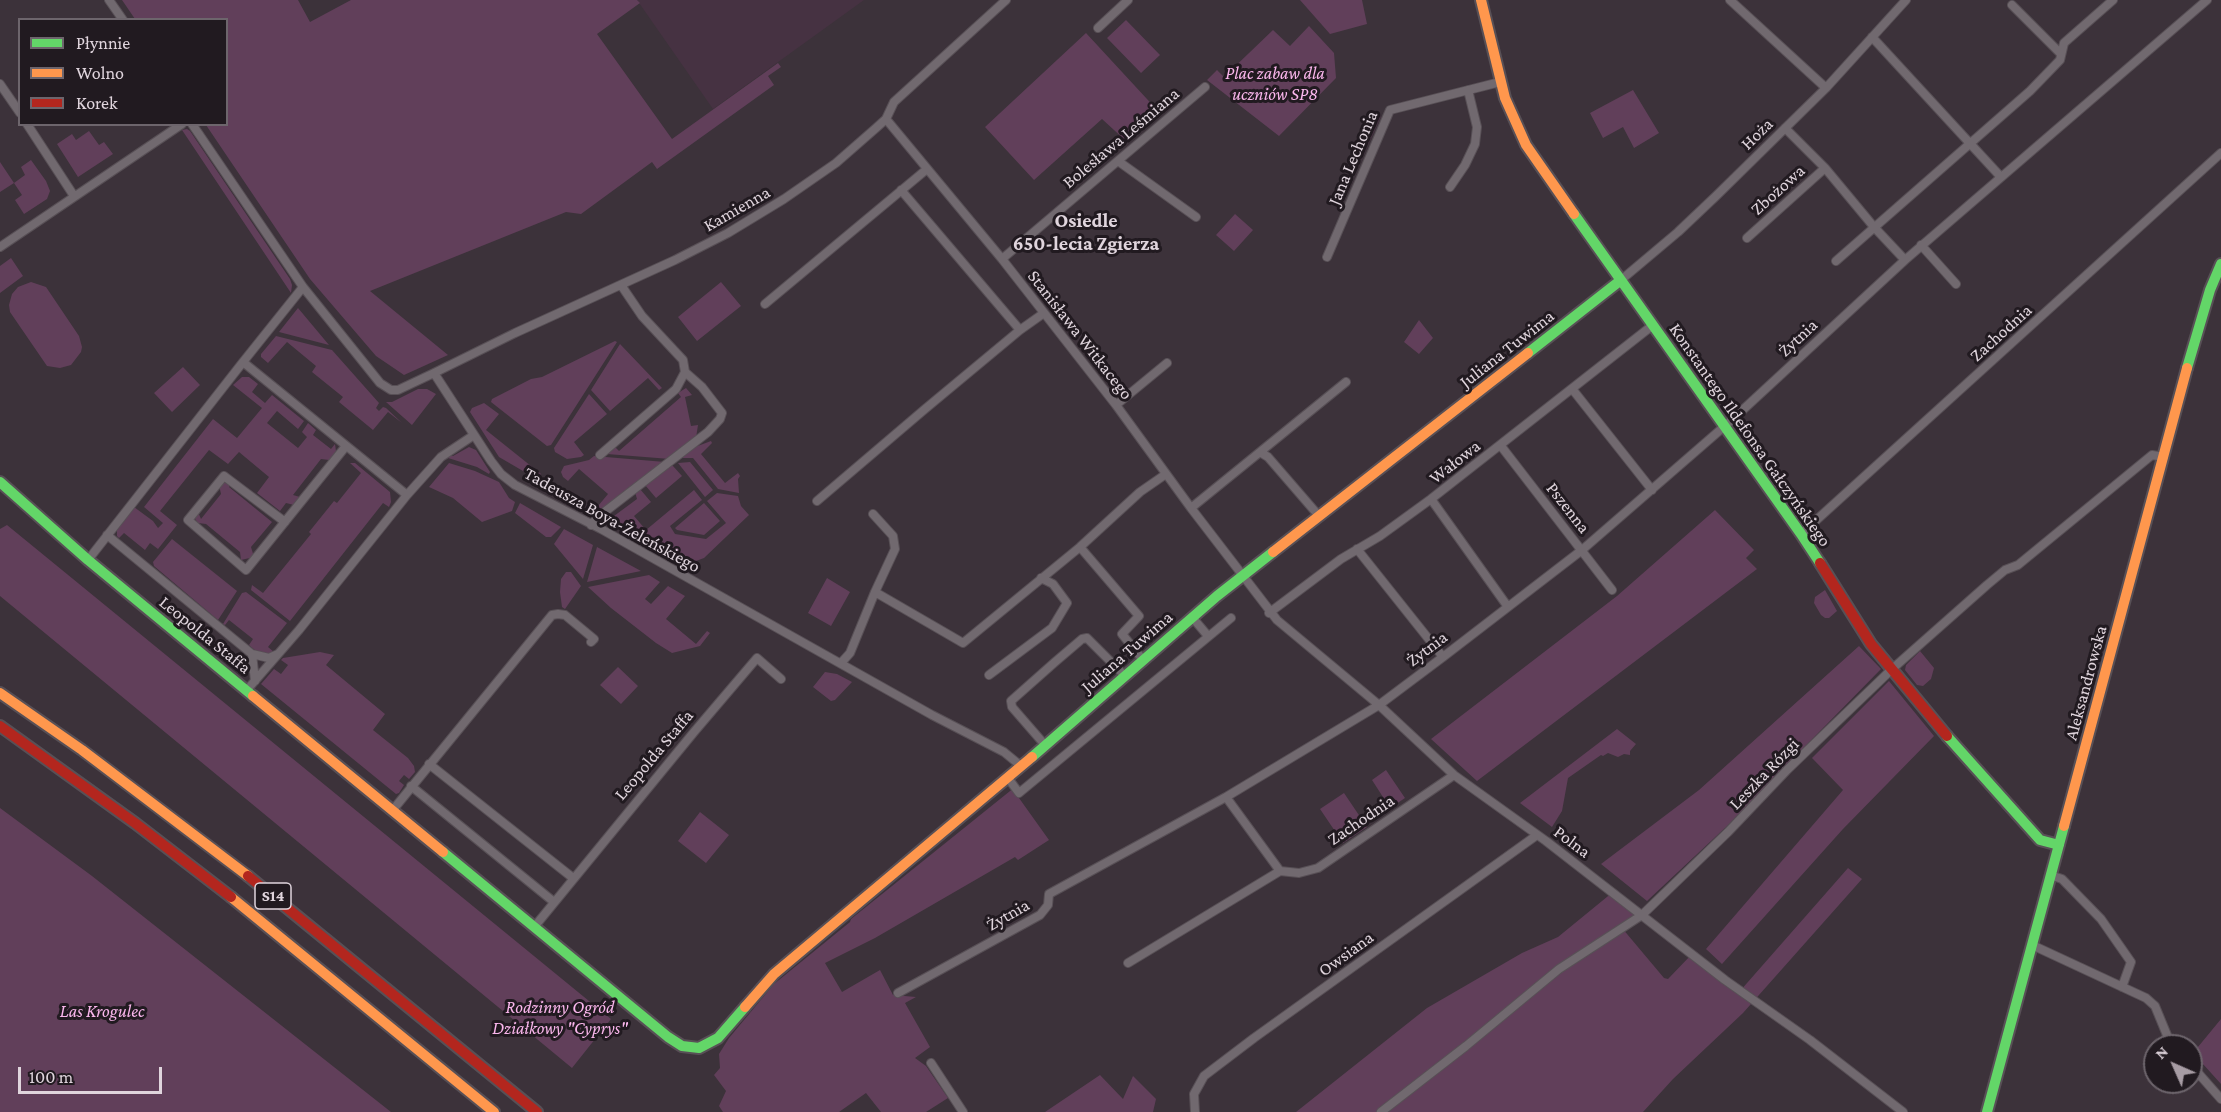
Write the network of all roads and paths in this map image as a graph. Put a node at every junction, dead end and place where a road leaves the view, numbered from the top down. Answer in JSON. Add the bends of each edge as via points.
{"nodes":[{"id":1,"x":109,"y":0,"type":"edge"},
{"id":2,"x":1006,"y":0,"type":"edge"},
{"id":3,"x":1128,"y":0,"type":"edge"},
{"id":4,"x":1481,"y":0,"type":"edge"},
{"id":5,"x":1730,"y":0,"type":"edge"},
{"id":6,"x":1906,"y":0,"type":"edge"},
{"id":7,"x":2113,"y":0,"type":"edge"},
{"id":8,"x":2207,"y":0,"type":"edge"},
{"id":9,"x":2013,"y":4,"type":"dead end"},
{"id":10,"x":122,"y":18,"type":"edge"},
{"id":11,"x":1098,"y":28,"type":"dead end"},
{"id":12,"x":1872,"y":37,"type":"junction"},
{"id":13,"x":2061,"y":54,"type":"junction"},
{"id":14,"x":1500,"y":82,"type":"junction"},
{"id":15,"x":1205,"y":87,"type":"dead end"},
{"id":16,"x":1,"y":88,"type":"edge"},
{"id":17,"x":1826,"y":88,"type":"junction"},
{"id":18,"x":1468,"y":90,"type":"junction"},
{"id":19,"x":18,"y":110,"type":"edge"},
{"id":20,"x":886,"y":119,"type":"junction"},
{"id":21,"x":28,"y":126,"type":"edge"},
{"id":22,"x":179,"y":126,"type":"edge"},
{"id":23,"x":193,"y":126,"type":"edge"},
{"id":24,"x":1785,"y":128,"type":"junction"},
{"id":25,"x":1971,"y":142,"type":"junction"},
{"id":26,"x":2221,"y":153,"type":"edge"},
{"id":27,"x":1118,"y":161,"type":"junction"},
{"id":28,"x":1825,"y":168,"type":"junction"},
{"id":29,"x":927,"y":169,"type":"junction"},
{"id":30,"x":2000,"y":176,"type":"junction"},
{"id":31,"x":1449,"y":187,"type":"dead end"},
{"id":32,"x":901,"y":190,"type":"junction"},
{"id":33,"x":74,"y":196,"type":"junction"},
{"id":34,"x":1196,"y":217,"type":"dead end"},
{"id":35,"x":1874,"y":227,"type":"junction"},
{"id":36,"x":1747,"y":238,"type":"dead end"},
{"id":37,"x":1921,"y":245,"type":"junction"},
{"id":38,"x":0,"y":247,"type":"edge"},
{"id":39,"x":1327,"y":257,"type":"dead end"},
{"id":40,"x":1002,"y":259,"type":"junction"},
{"id":41,"x":1905,"y":260,"type":"junction"},
{"id":42,"x":1836,"y":261,"type":"dead end"},
{"id":43,"x":2221,"y":264,"type":"edge"},
{"id":44,"x":1621,"y":280,"type":"junction"},
{"id":45,"x":1956,"y":284,"type":"dead end"},
{"id":46,"x":621,"y":285,"type":"junction"},
{"id":47,"x":303,"y":287,"type":"junction"},
{"id":48,"x":765,"y":304,"type":"dead end"},
{"id":49,"x":1044,"y":313,"type":"junction"},
{"id":50,"x":1653,"y":325,"type":"junction"},
{"id":51,"x":1020,"y":330,"type":"junction"},
{"id":52,"x":243,"y":362,"type":"junction"},
{"id":53,"x":1167,"y":363,"type":"dead end"},
{"id":54,"x":685,"y":372,"type":"junction"},
{"id":55,"x":434,"y":373,"type":"junction"},
{"id":56,"x":1346,"y":382,"type":"dead end"},
{"id":57,"x":1573,"y":390,"type":"junction"},
{"id":58,"x":1116,"y":405,"type":"junction"},
{"id":59,"x":1725,"y":426,"type":"junction"},
{"id":60,"x":474,"y":435,"type":"junction"},
{"id":61,"x":346,"y":446,"type":"junction"},
{"id":62,"x":1501,"y":446,"type":"junction"},
{"id":63,"x":1260,"y":452,"type":"junction"},
{"id":64,"x":600,"y":455,"type":"dead end"},
{"id":65,"x":2164,"y":457,"type":"junction"},
{"id":66,"x":1166,"y":474,"type":"junction"},
{"id":67,"x":1,"y":485,"type":"edge"},
{"id":68,"x":1652,"y":490,"type":"junction"},
{"id":69,"x":407,"y":495,"type":"junction"},
{"id":70,"x":1431,"y":499,"type":"junction"},
{"id":71,"x":818,"y":501,"type":"dead end"},
{"id":72,"x":1191,"y":508,"type":"junction"},
{"id":73,"x":873,"y":514,"type":"dead end"},
{"id":74,"x":1319,"y":516,"type":"junction"},
{"id":75,"x":285,"y":522,"type":"junction"},
{"id":76,"x":591,"y":525,"type":"junction"},
{"id":77,"x":1801,"y":534,"type":"junction"},
{"id":78,"x":107,"y":535,"type":"junction"},
{"id":79,"x":1080,"y":546,"type":"junction"},
{"id":80,"x":1357,"y":549,"type":"junction"},
{"id":81,"x":1582,"y":550,"type":"junction"},
{"id":82,"x":88,"y":560,"type":"junction"},
{"id":83,"x":1242,"y":576,"type":"junction"},
{"id":84,"x":1041,"y":578,"type":"junction"},
{"id":85,"x":1612,"y":590,"type":"dead end"},
{"id":86,"x":874,"y":592,"type":"junction"},
{"id":87,"x":1508,"y":607,"type":"junction"},
{"id":88,"x":1269,"y":613,"type":"junction"},
{"id":89,"x":1192,"y":617,"type":"junction"},
{"id":90,"x":1231,"y":618,"type":"dead end"},
{"id":91,"x":1208,"y":636,"type":"junction"},
{"id":92,"x":591,"y":642,"type":"dead end"},
{"id":93,"x":279,"y":653,"type":"junction"},
{"id":94,"x":252,"y":654,"type":"junction"},
{"id":95,"x":1443,"y":657,"type":"junction"},
{"id":96,"x":1143,"y":660,"type":"junction"},
{"id":97,"x":841,"y":663,"type":"junction"},
{"id":98,"x":1891,"y":670,"type":"junction"},
{"id":99,"x":989,"y":675,"type":"dead end"},
{"id":100,"x":1125,"y":676,"type":"junction"},
{"id":101,"x":781,"y":678,"type":"dead end"},
{"id":102,"x":255,"y":681,"type":"junction"},
{"id":103,"x":246,"y":691,"type":"junction"},
{"id":104,"x":0,"y":693,"type":"edge"},
{"id":105,"x":1379,"y":705,"type":"junction"},
{"id":106,"x":0,"y":726,"type":"edge"},
{"id":107,"x":1045,"y":745,"type":"junction"},
{"id":108,"x":429,"y":764,"type":"junction"},
{"id":109,"x":1021,"y":766,"type":"junction"},
{"id":110,"x":1454,"y":775,"type":"junction"},
{"id":111,"x":1008,"y":778,"type":"junction"},
{"id":112,"x":411,"y":786,"type":"junction"},
{"id":113,"x":1227,"y":797,"type":"junction"},
{"id":114,"x":392,"y":811,"type":"junction"},
{"id":115,"x":1537,"y":835,"type":"junction"},
{"id":116,"x":2059,"y":845,"type":"junction"},
{"id":117,"x":1280,"y":871,"type":"junction"},
{"id":118,"x":2050,"y":875,"type":"junction"},
{"id":119,"x":573,"y":878,"type":"junction"},
{"id":120,"x":554,"y":902,"type":"junction"},
{"id":121,"x":1642,"y":915,"type":"junction"},
{"id":122,"x":535,"y":926,"type":"junction"},
{"id":123,"x":2032,"y":945,"type":"junction"},
{"id":124,"x":1128,"y":963,"type":"dead end"},
{"id":125,"x":2122,"y":987,"type":"junction"},
{"id":126,"x":897,"y":993,"type":"dead end"},
{"id":127,"x":2167,"y":1034,"type":"edge"},
{"id":128,"x":668,"y":1037,"type":"joint"},
{"id":129,"x":931,"y":1063,"type":"dead end"},
{"id":130,"x":2203,"y":1079,"type":"edge"},
{"id":131,"x":2221,"y":1099,"type":"edge"},
{"id":132,"x":494,"y":1112,"type":"edge"},
{"id":133,"x":537,"y":1112,"type":"edge"},
{"id":134,"x":963,"y":1112,"type":"edge"},
{"id":135,"x":1195,"y":1112,"type":"edge"},
{"id":136,"x":1381,"y":1112,"type":"edge"},
{"id":137,"x":1903,"y":1112,"type":"edge"},
{"id":138,"x":1987,"y":1112,"type":"edge"}],
"edges":[{"from":1,"to":10,"type":"street"},
{"from":2,"to":20,"type":"street","name":"Kamienna","via":[[894,102]]},
{"from":3,"to":11,"type":"street"},
{"from":4,"to":14,"type":"main road","name":"Konstantego Ildefonsa Gałczyńskiego"},
{"from":5,"to":17,"type":"street"},
{"from":6,"to":12,"type":"street","name":"Hoża"},
{"from":7,"to":13,"type":"street","via":[[2064,43]]},
{"from":8,"to":30,"type":"street","name":"Żytnia"},
{"from":9,"to":13,"type":"street"},
{"from":12,"to":17,"type":"street","name":"Hoża"},
{"from":12,"to":25,"type":"street"},
{"from":13,"to":25,"type":"street","via":[[2060,60],[2030,91]]},
{"from":14,"to":18,"type":"street","name":"Jana Lechonia"},
{"from":14,"to":44,"type":"main road","name":"Konstantego Ildefonsa Gałczyńskiego","via":[[1529,151]]},
{"from":15,"to":27,"type":"street","name":"Bolesława Leśmiana"},
{"from":16,"to":19,"type":"street"},
{"from":17,"to":24,"type":"street","name":"Hoża"},
{"from":18,"to":31,"type":"street","via":[[1477,127],[1475,144]]},
{"from":18,"to":39,"type":"street","name":"Jana Lechonia","via":[[1389,110]]},
{"from":20,"to":29,"type":"street","name":"Stanisława Witkacego"},
{"from":20,"to":46,"type":"street","name":"Kamienna","via":[[836,163],[784,199],[728,233]]},
{"from":21,"to":33,"type":"street"},
{"from":22,"to":33,"type":"street"},
{"from":23,"to":47,"type":"street"},
{"from":24,"to":28,"type":"street"},
{"from":24,"to":44,"type":"street","name":"Hoża","via":[[1678,232]]},
{"from":25,"to":30,"type":"street"},
{"from":25,"to":35,"type":"street"},
{"from":26,"to":77,"type":"street","name":"Zachodnia"},
{"from":27,"to":34,"type":"street"},
{"from":27,"to":40,"type":"street","name":"Bolesława Leśmiana"},
{"from":28,"to":35,"type":"street","name":"Zbożowa"},
{"from":28,"to":36,"type":"street","name":"Zbożowa"},
{"from":29,"to":32,"type":"street"},
{"from":29,"to":40,"type":"street","name":"Stanisława Witkacego"},
{"from":30,"to":37,"type":"street","name":"Żytnia"},
{"from":32,"to":48,"type":"street"},
{"from":32,"to":51,"type":"street"},
{"from":33,"to":38,"type":"street"},
{"from":35,"to":41,"type":"street","name":"Zbożowa"},
{"from":35,"to":42,"type":"street"},
{"from":37,"to":41,"type":"street","name":"Żytnia"},
{"from":37,"to":45,"type":"street"},
{"from":40,"to":49,"type":"street","name":"Stanisława Witkacego"},
{"from":41,"to":59,"type":"street","name":"Żytnia"},
{"from":43,"to":65,"type":"main road","name":"Aleksandrowska","via":[[2194,337]]},
{"from":44,"to":50,"type":"main road","name":"Konstantego Ildefonsa Gałczyńskiego"},
{"from":44,"to":74,"type":"main road","name":"Juliana Tuwima"},
{"from":46,"to":54,"type":"street","via":[[642,316],[683,360]]},
{"from":46,"to":55,"type":"street","name":"Kamienna"},
{"from":47,"to":52,"type":"street"},
{"from":47,"to":55,"type":"street","via":[[380,383],[398,390]]},
{"from":49,"to":51,"type":"street"},
{"from":49,"to":58,"type":"street","name":"Stanisława Witkacego"},
{"from":50,"to":57,"type":"street","name":"Wałowa"},
{"from":50,"to":59,"type":"main road","name":"Konstantego Ildefonsa Gałczyńskiego"},
{"from":51,"to":71,"type":"street"},
{"from":52,"to":61,"type":"street"},
{"from":52,"to":78,"type":"street"},
{"from":53,"to":58,"type":"street"},
{"from":54,"to":64,"type":"street","via":[[676,389]]},
{"from":54,"to":76,"type":"street","via":[[721,409],[720,418],[708,432]]},
{"from":55,"to":60,"type":"street","name":"Tadeusza Boya-Żeleńskiego"},
{"from":56,"to":63,"type":"street"},
{"from":57,"to":62,"type":"street","name":"Wałowa"},
{"from":57,"to":68,"type":"street"},
{"from":58,"to":66,"type":"street","name":"Stanisława Witkacego"},
{"from":59,"to":68,"type":"street","name":"Żytnia"},
{"from":59,"to":77,"type":"main road","name":"Konstantego Ildefonsa Gałczyńskiego"},
{"from":60,"to":69,"type":"street","via":[[441,457]]},
{"from":60,"to":76,"type":"street","name":"Tadeusza Boya-Żeleńskiego","via":[[501,474]]},
{"from":61,"to":69,"type":"street"},
{"from":61,"to":75,"type":"street"},
{"from":62,"to":70,"type":"street","name":"Wałowa"},
{"from":62,"to":81,"type":"street","name":"Pszenna"},
{"from":63,"to":72,"type":"street"},
{"from":63,"to":74,"type":"street"},
{"from":65,"to":98,"type":"street","name":"Leszka Rózgi","via":[[2152,455],[2018,565],[1987,585]]},
{"from":65,"to":116,"type":"main road","name":"Aleksandrowska"},
{"from":66,"to":72,"type":"street","name":"Stanisława Witkacego"},
{"from":66,"to":79,"type":"street"},
{"from":67,"to":82,"type":"main road","name":"Leopolda Staffa"},
{"from":68,"to":81,"type":"street","name":"Żytnia"},
{"from":69,"to":93,"type":"street"},
{"from":70,"to":80,"type":"street","name":"Wałowa"},
{"from":70,"to":87,"type":"street"},
{"from":72,"to":83,"type":"street","name":"Stanisława Witkacego"},
{"from":73,"to":86,"type":"street","via":[[893,536],[895,549]]},
{"from":74,"to":83,"type":"main road","name":"Juliana Tuwima"},
{"from":75,"to":75,"type":"street","via":[[246,570],[188,520],[224,476]]},
{"from":76,"to":97,"type":"street","name":"Tadeusza Boya-Żeleńskiego"},
{"from":77,"to":98,"type":"main road","name":"Konstantego Ildefonsa Gałczyńskiego"},
{"from":78,"to":82,"type":"street"},
{"from":78,"to":94,"type":"street"},
{"from":79,"to":84,"type":"street"},
{"from":79,"to":96,"type":"street","via":[[1139,616],[1122,634]]},
{"from":80,"to":88,"type":"street","name":"Wałowa"},
{"from":80,"to":95,"type":"street"},
{"from":81,"to":85,"type":"street","name":"Pszenna"},
{"from":81,"to":87,"type":"street","name":"Żytnia"},
{"from":82,"to":103,"type":"main road","name":"Leopolda Staffa"},
{"from":83,"to":88,"type":"street","name":"Polna"},
{"from":83,"to":89,"type":"main road","name":"Juliana Tuwima"},
{"from":84,"to":86,"type":"street","via":[[963,643]]},
{"from":84,"to":99,"type":"street","via":[[1053,584],[1067,603],[1052,628]]},
{"from":86,"to":97,"type":"street","via":[[850,653]]},
{"from":87,"to":95,"type":"street","name":"Żytnia"},
{"from":88,"to":105,"type":"street","name":"Polna"},
{"from":89,"to":91,"type":"street"},
{"from":89,"to":96,"type":"main road","name":"Juliana Tuwima"},
{"from":90,"to":91,"type":"street"},
{"from":91,"to":111,"type":"street","via":[[1019,793]]},
{"from":92,"to":108,"type":"street","via":[[594,639],[565,615],[552,615]]},
{"from":93,"to":94,"type":"street","via":[[269,658]]},
{"from":93,"to":102,"type":"street"},
{"from":94,"to":102,"type":"street"},
{"from":95,"to":105,"type":"street","name":"Żytnia"},
{"from":96,"to":100,"type":"main road","name":"Juliana Tuwima"},
{"from":97,"to":109,"type":"street","name":"Tadeusza Boya-Żeleńskiego","via":[[1004,752]]},
{"from":98,"to":116,"type":"main road","name":"Konstantego Ildefonsa Gałczyńskiego","via":[[2035,835]]},
{"from":98,"to":121,"type":"street","name":"Leszka Rózgi"},
{"from":100,"to":107,"type":"main road","name":"Juliana Tuwima"},
{"from":100,"to":107,"type":"street","via":[[1087,638],[1082,639],[1011,701]]},
{"from":101,"to":119,"type":"street","name":"Leopolda Staffa","via":[[757,658]]},
{"from":102,"to":103,"type":"street"},
{"from":103,"to":114,"type":"main road","name":"Leopolda Staffa"},
{"from":104,"to":133,"type":"main road","number":"S14","via":[[214,849]]},
{"from":105,"to":110,"type":"street","name":"Polna"},
{"from":105,"to":113,"type":"street","name":"Żytnia"},
{"from":106,"to":132,"type":"main road","number":"S14","via":[[203,875]]},
{"from":107,"to":109,"type":"main road","name":"Juliana Tuwima"},
{"from":108,"to":112,"type":"street"},
{"from":108,"to":119,"type":"street"},
{"from":109,"to":111,"type":"main road","name":"Juliana Tuwima"},
{"from":110,"to":115,"type":"street","name":"Polna"},
{"from":110,"to":117,"type":"street","name":"Zachodnia","via":[[1318,868],[1299,873]]},
{"from":111,"to":128,"type":"main road","name":"Juliana Tuwima","via":[[774,974],[715,1041],[690,1048]]},
{"from":112,"to":114,"type":"street"},
{"from":112,"to":120,"type":"street"},
{"from":113,"to":117,"type":"street"},
{"from":113,"to":126,"type":"street","name":"Żytnia","via":[[1049,894],[1048,905],[1040,915]]},
{"from":114,"to":122,"type":"main road","name":"Leopolda Staffa"},
{"from":115,"to":121,"type":"street","name":"Polna"},
{"from":115,"to":135,"type":"street","name":"Owsiana","via":[[1204,1076],[1194,1095]]},
{"from":116,"to":118,"type":"main road","name":"Aleksandrowska"},
{"from":117,"to":124,"type":"street","name":"Zachodnia"},
{"from":118,"to":123,"type":"main road","name":"Aleksandrowska"},
{"from":118,"to":125,"type":"street","via":[[2062,879],[2101,919],[2131,962]]},
{"from":119,"to":120,"type":"street","name":"Leopolda Staffa"},
{"from":120,"to":122,"type":"street","name":"Leopolda Staffa"},
{"from":121,"to":136,"type":"street","name":"Leszka Rózgi","via":[[1559,969]]},
{"from":121,"to":137,"type":"street","name":"Polna"},
{"from":122,"to":128,"type":"main road","name":"Leopolda Staffa"},
{"from":123,"to":125,"type":"street"},
{"from":123,"to":138,"type":"main road","name":"Aleksandrowska"},
{"from":125,"to":127,"type":"street","via":[[2155,1006]]},
{"from":129,"to":134,"type":"street"},
{"from":130,"to":131,"type":"street"}]}
